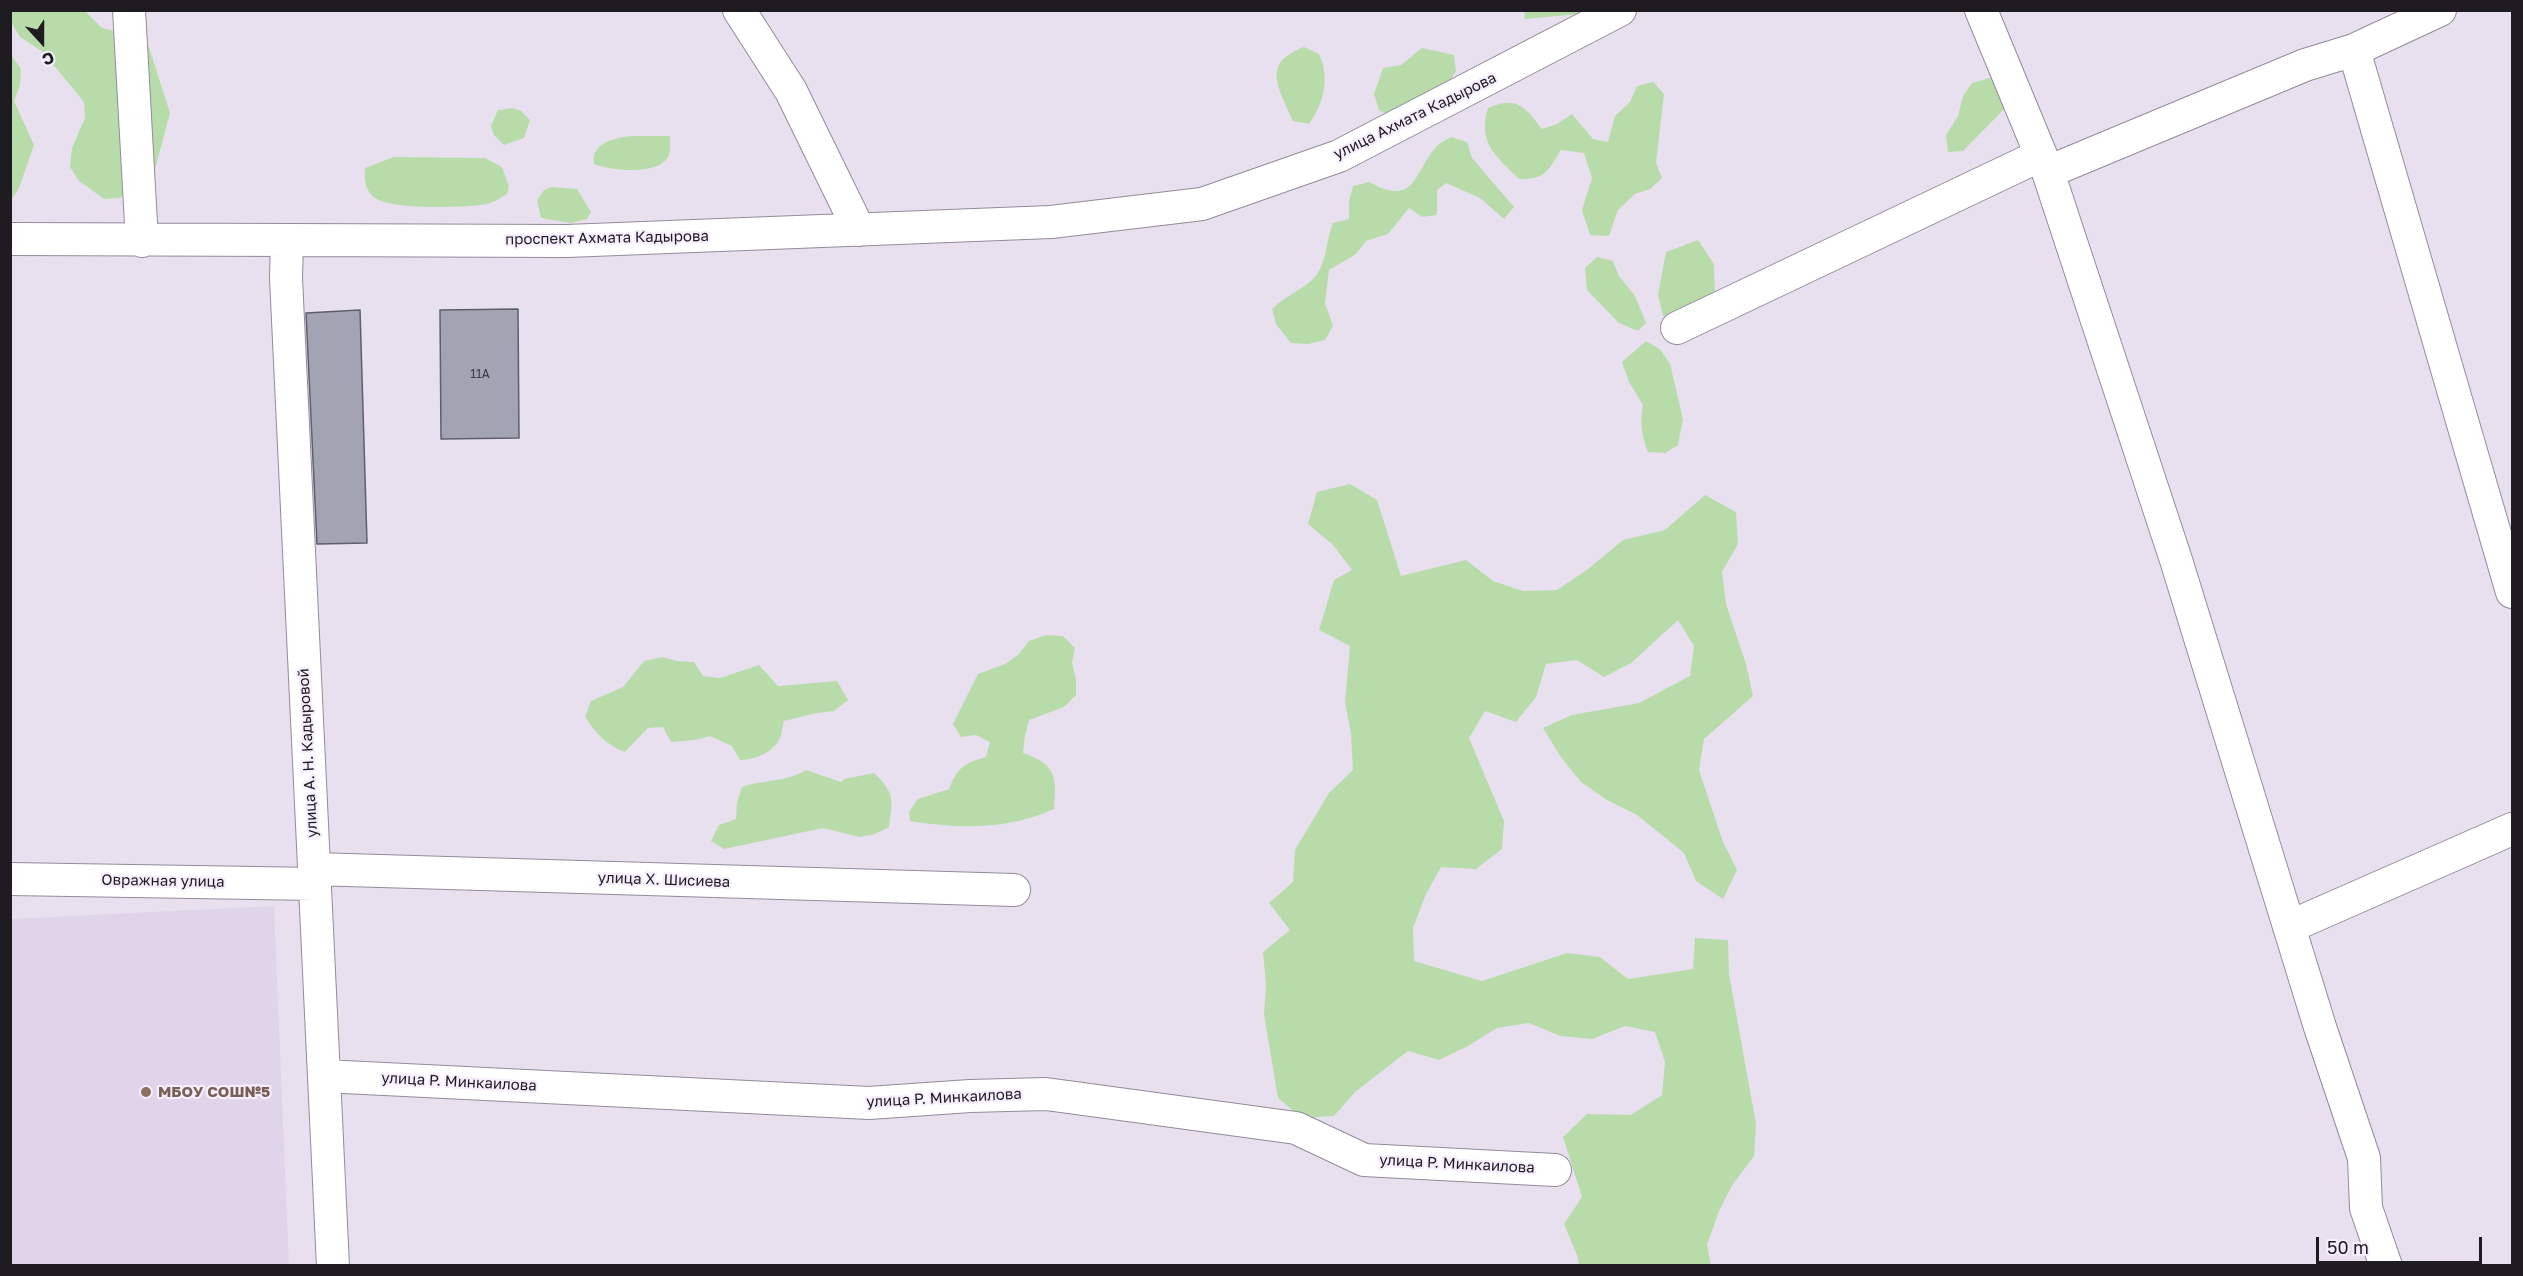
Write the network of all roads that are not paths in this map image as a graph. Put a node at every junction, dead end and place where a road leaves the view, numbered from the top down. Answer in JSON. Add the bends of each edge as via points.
{"nodes":[{"id":1,"x":129,"y":10,"type":"edge"},
{"id":2,"x":739,"y":10,"type":"edge"},
{"id":3,"x":1620,"y":10,"type":"edge"},
{"id":4,"x":1981,"y":10,"type":"edge"},
{"id":5,"x":2440,"y":10,"type":"edge"},
{"id":6,"x":2354,"y":50,"type":"junction"},
{"id":7,"x":2045,"y":164,"type":"junction"},
{"id":8,"x":1202,"y":204,"type":"joint"},
{"id":9,"x":858,"y":230,"type":"junction"},
{"id":10,"x":10,"y":239,"type":"edge"},
{"id":11,"x":142,"y":241,"type":"junction"},
{"id":12,"x":288,"y":241,"type":"junction"},
{"id":13,"x":1677,"y":328,"type":"dead end"},
{"id":14,"x":2512,"y":592,"type":"edge"},
{"id":15,"x":2512,"y":829,"type":"edge"},
{"id":16,"x":315,"y":877,"type":"junction"},
{"id":17,"x":10,"y":879,"type":"edge"},
{"id":18,"x":1014,"y":890,"type":"dead end"},
{"id":19,"x":2289,"y":927,"type":"junction"},
{"id":20,"x":324,"y":1076,"type":"junction"},
{"id":21,"x":1555,"y":1170,"type":"dead end"},
{"id":22,"x":333,"y":1266,"type":"edge"},
{"id":23,"x":2386,"y":1266,"type":"edge"}],
"edges":[{"from":1,"to":11,"type":"street"},
{"from":2,"to":9,"type":"street","via":[[791,91]]},
{"from":3,"to":8,"type":"street","name":"улица Ахмата Кадырова","via":[[1339,156]]},
{"from":4,"to":7,"type":"street"},
{"from":5,"to":6,"type":"street"},
{"from":6,"to":7,"type":"street"},
{"from":6,"to":14,"type":"street"},
{"from":7,"to":13,"type":"street"},
{"from":7,"to":19,"type":"street","via":[[2176,560]]},
{"from":8,"to":9,"type":"street","name":"проспект Ахмата Кадырова","via":[[1051,222]]},
{"from":9,"to":12,"type":"street","name":"проспект Ахмата Кадырова","via":[[567,241]]},
{"from":10,"to":11,"type":"street","name":"проспект Ахмата Кадырова"},
{"from":11,"to":12,"type":"street","name":"проспект Ахмата Кадырова"},
{"from":12,"to":16,"type":"street","name":"улица А. Н. Кадыровой","via":[[286,290]]},
{"from":15,"to":19,"type":"street"},
{"from":16,"to":17,"type":"street","name":"Овражная улица"},
{"from":16,"to":18,"type":"street","name":"улица Х. Шисиева"},
{"from":16,"to":20,"type":"street","name":"улица А. Н. Кадыровой"},
{"from":19,"to":23,"type":"street","via":[[2364,1158],[2366,1208]]},
{"from":20,"to":21,"type":"street","name":"улица Р. Минкаилова","via":[[869,1102],[1046,1094],[1296,1128],[1364,1160]]},
{"from":20,"to":22,"type":"street","name":"улица А. Н. Кадыровой"}]}
